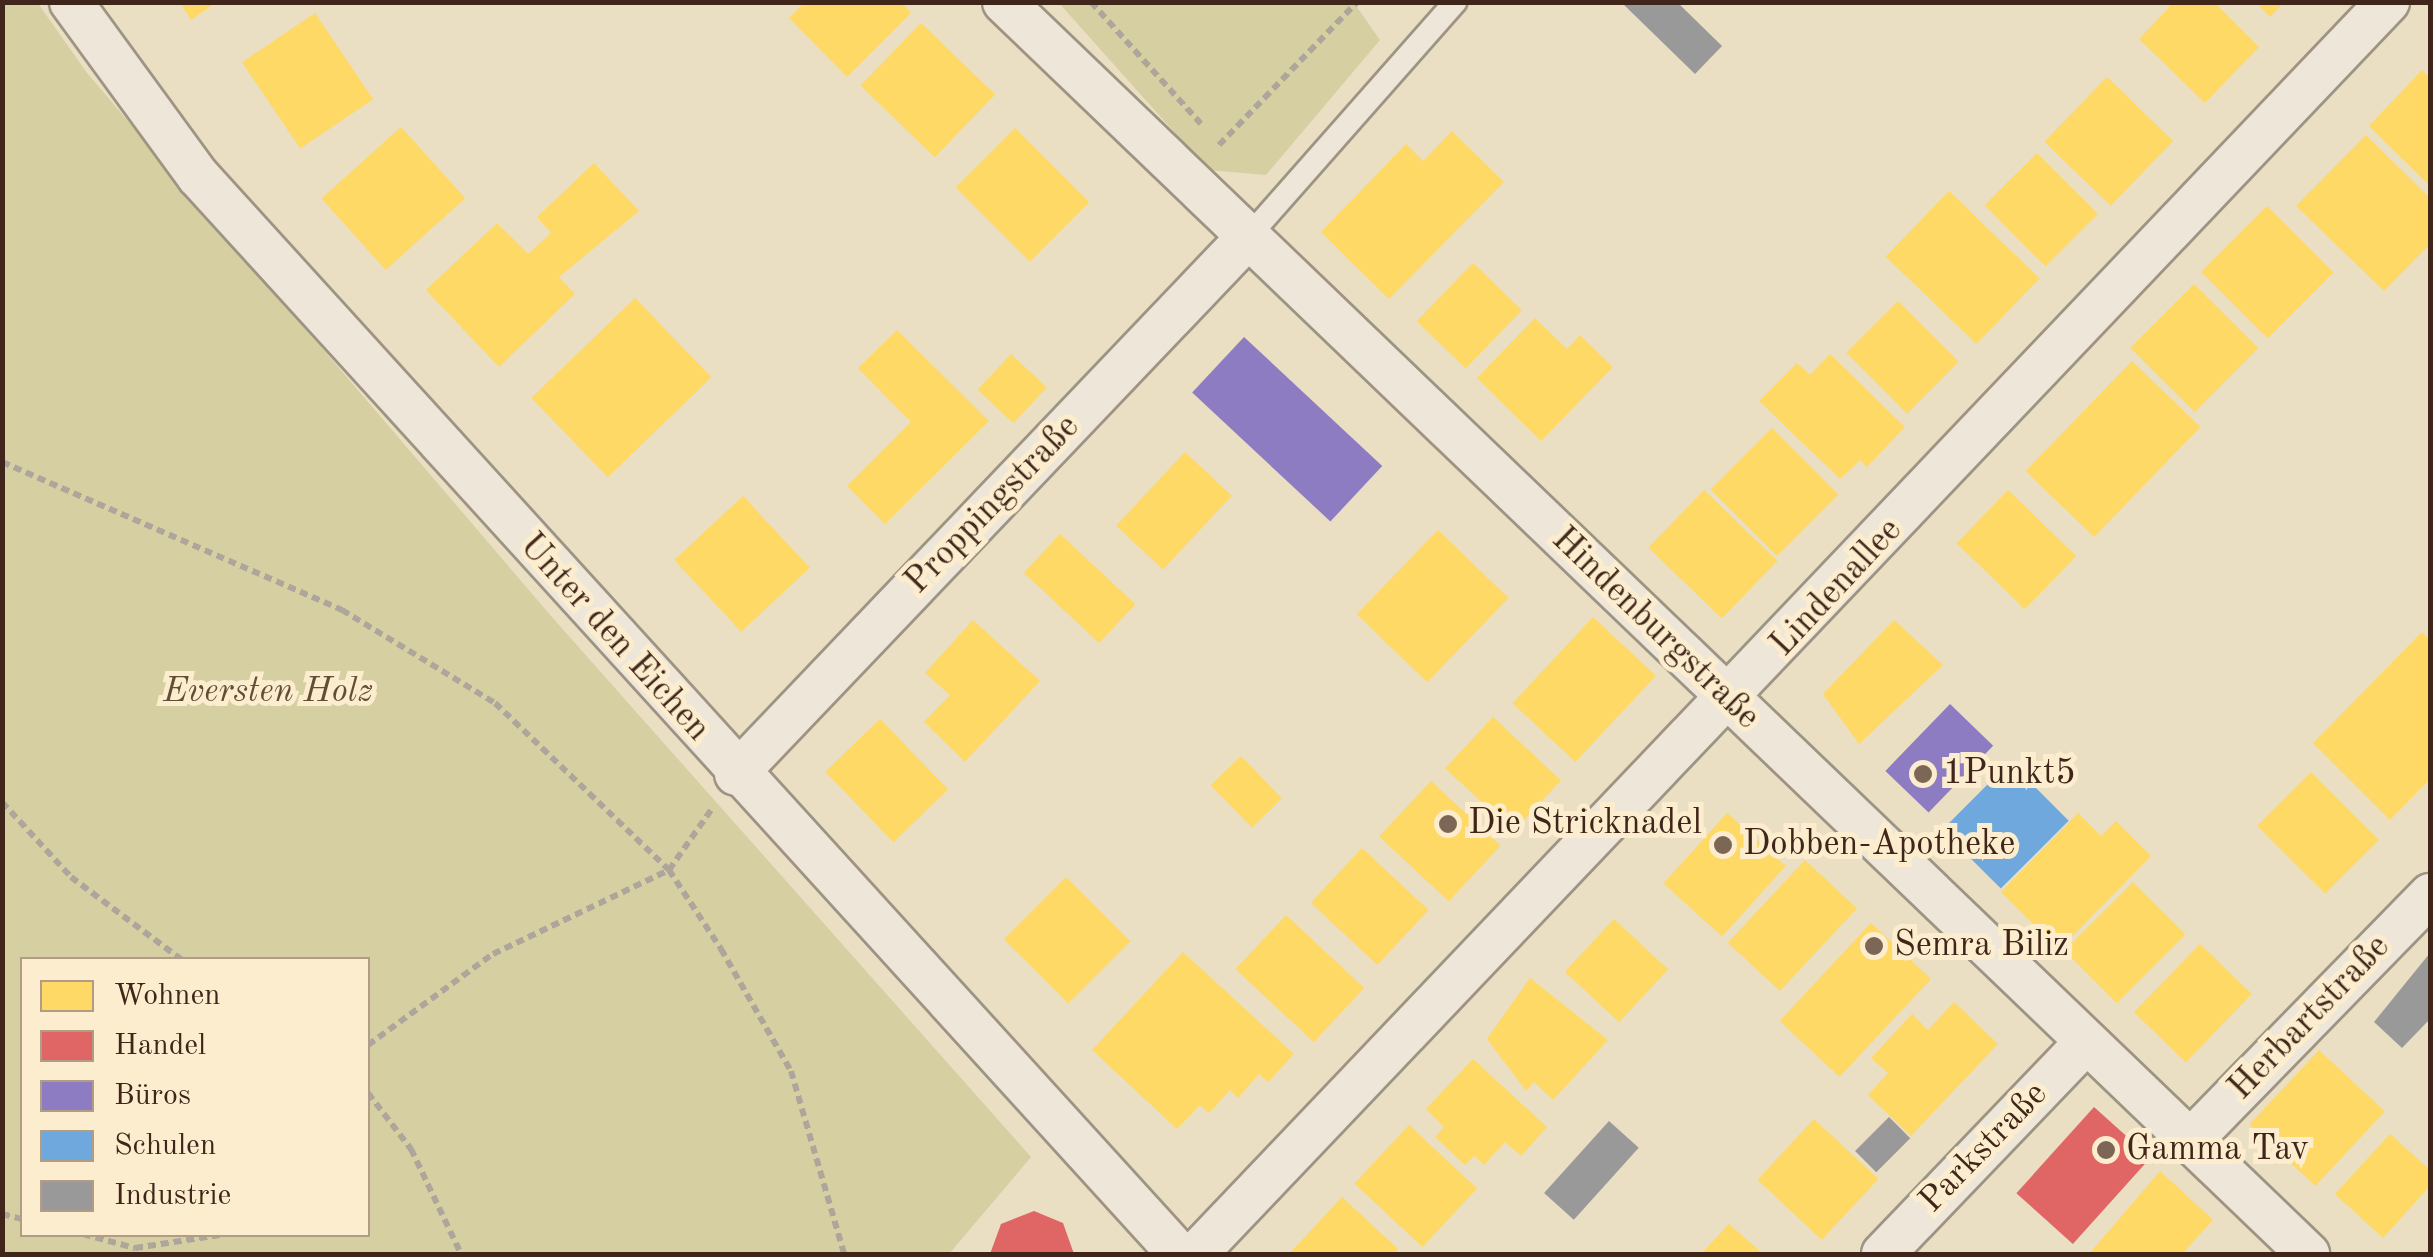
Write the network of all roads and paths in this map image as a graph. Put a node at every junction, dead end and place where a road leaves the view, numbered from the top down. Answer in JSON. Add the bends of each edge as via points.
{"nodes":[{"id":1,"x":71,"y":2,"type":"edge"},
{"id":2,"x":1004,"y":2,"type":"edge"},
{"id":3,"x":1090,"y":2,"type":"edge"},
{"id":4,"x":1357,"y":2,"type":"edge"},
{"id":5,"x":1455,"y":2,"type":"edge"},
{"id":6,"x":2388,"y":2,"type":"edge"},
{"id":7,"x":1249,"y":236,"type":"junction"},
{"id":8,"x":2,"y":462,"type":"edge"},
{"id":9,"x":1730,"y":701,"type":"junction"},
{"id":10,"x":736,"y":774,"type":"junction"},
{"id":11,"x":2,"y":802,"type":"edge"},
{"id":12,"x":669,"y":870,"type":"junction"},
{"id":13,"x":2430,"y":895,"type":"edge"},
{"id":14,"x":178,"y":957,"type":"edge"},
{"id":15,"x":2086,"y":1042,"type":"junction"},
{"id":16,"x":370,"y":1043,"type":"edge"},
{"id":17,"x":370,"y":1098,"type":"edge"},
{"id":18,"x":2190,"y":1142,"type":"junction"},
{"id":19,"x":94,"y":1237,"type":"edge"},
{"id":20,"x":206,"y":1237,"type":"edge"},
{"id":21,"x":461,"y":1254,"type":"edge"},
{"id":22,"x":844,"y":1254,"type":"edge"},
{"id":23,"x":1179,"y":1254,"type":"edge"},
{"id":24,"x":1196,"y":1254,"type":"edge"},
{"id":25,"x":1882,"y":1254,"type":"edge"},
{"id":26,"x":2308,"y":1254,"type":"edge"}],
"edges":[{"from":1,"to":10,"type":"street","name":"Unter den Eichen","via":[[198,176]]},
{"from":2,"to":7,"type":"street","name":"Hindenburgstraße"},
{"from":3,"to":4,"type":"path","via":[[1216,148]]},
{"from":5,"to":7,"type":"lane"},
{"from":6,"to":9,"type":"street","name":"Lindenallee"},
{"from":7,"to":9,"type":"street","name":"Hindenburgstraße"},
{"from":7,"to":10,"type":"street","name":"Proppingstraße"},
{"from":8,"to":12,"type":"path","via":[[342,610],[495,703]]},
{"from":9,"to":15,"type":"street","name":"Hindenburgstraße"},
{"from":9,"to":24,"type":"street","name":"Lindenallee"},
{"from":10,"to":12,"type":"path"},
{"from":10,"to":23,"type":"street","name":"Unter den Eichen"},
{"from":11,"to":14,"type":"path","via":[[71,877]]},
{"from":12,"to":16,"type":"path","via":[[493,954]]},
{"from":12,"to":22,"type":"path","via":[[791,1071]]},
{"from":13,"to":18,"type":"street","name":"Herbartstraße"},
{"from":15,"to":18,"type":"street","name":"Hindenburgstraße"},
{"from":15,"to":25,"type":"street","name":"Parkstraße"},
{"from":17,"to":21,"type":"path","via":[[411,1148]]},
{"from":18,"to":26,"type":"street","name":"Hindenburgstraße"},
{"from":19,"to":20,"type":"path","via":[[135,1248]]}]}
